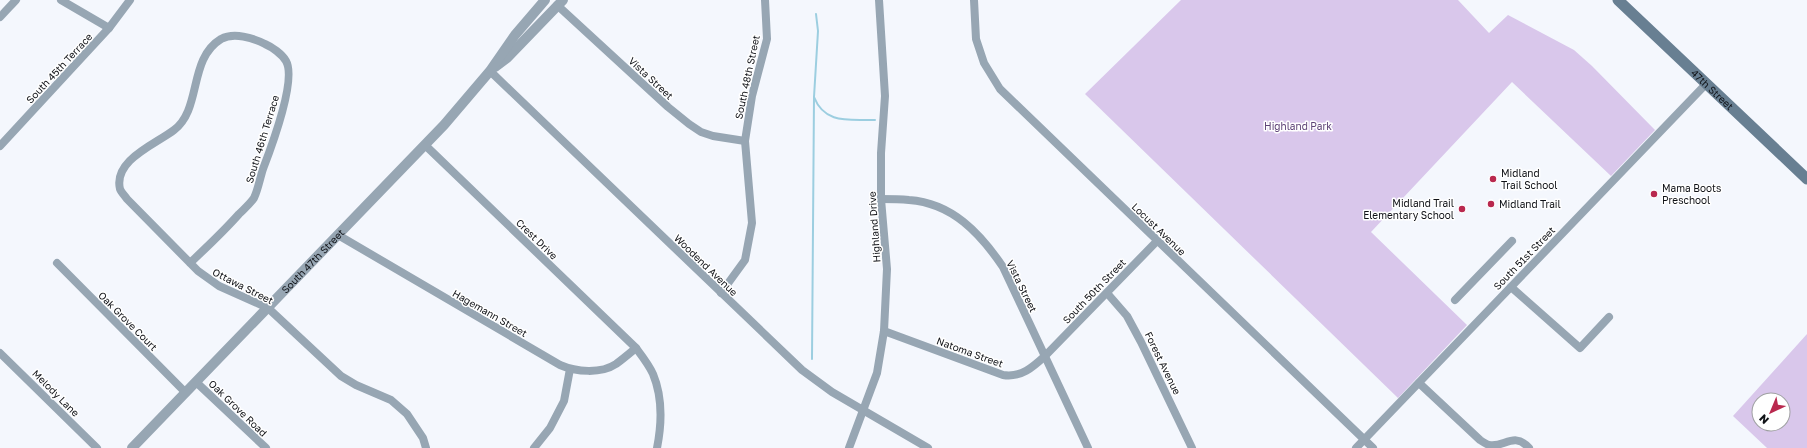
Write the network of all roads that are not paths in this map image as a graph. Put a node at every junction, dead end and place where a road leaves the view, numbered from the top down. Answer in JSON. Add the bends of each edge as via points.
{"nodes":[{"id":1,"x":16,"y":0,"type":"edge"},
{"id":2,"x":61,"y":0,"type":"edge"},
{"id":3,"x":130,"y":0,"type":"edge"},
{"id":4,"x":545,"y":0,"type":"edge"},
{"id":5,"x":765,"y":0,"type":"edge"},
{"id":6,"x":879,"y":0,"type":"edge"},
{"id":7,"x":974,"y":0,"type":"edge"},
{"id":8,"x":1618,"y":0,"type":"edge"},
{"id":9,"x":560,"y":3,"type":"edge"},
{"id":10,"x":0,"y":17,"type":"edge"},
{"id":11,"x":109,"y":28,"type":"junction"},
{"id":12,"x":228,"y":37,"type":"joint"},
{"id":13,"x":490,"y":71,"type":"junction"},
{"id":14,"x":1707,"y":83,"type":"junction"},
{"id":15,"x":744,"y":141,"type":"junction"},
{"id":16,"x":425,"y":145,"type":"junction"},
{"id":17,"x":0,"y":146,"type":"edge"},
{"id":18,"x":1807,"y":179,"type":"edge"},
{"id":19,"x":881,"y":199,"type":"junction"},
{"id":20,"x":338,"y":235,"type":"junction"},
{"id":21,"x":1157,"y":241,"type":"junction"},
{"id":22,"x":1512,"y":241,"type":"dead end"},
{"id":23,"x":57,"y":263,"type":"dead end"},
{"id":24,"x":190,"y":263,"type":"junction"},
{"id":25,"x":1511,"y":287,"type":"junction"},
{"id":26,"x":721,"y":293,"type":"junction"},
{"id":27,"x":1107,"y":293,"type":"junction"},
{"id":28,"x":1455,"y":300,"type":"dead end"},
{"id":29,"x":268,"y":308,"type":"junction"},
{"id":30,"x":1609,"y":316,"type":"dead end"},
{"id":31,"x":884,"y":331,"type":"junction"},
{"id":32,"x":636,"y":348,"type":"junction"},
{"id":33,"x":0,"y":353,"type":"edge"},
{"id":34,"x":1045,"y":356,"type":"junction"},
{"id":35,"x":570,"y":369,"type":"junction"},
{"id":36,"x":196,"y":382,"type":"junction"},
{"id":37,"x":1419,"y":383,"type":"junction"},
{"id":38,"x":186,"y":393,"type":"junction"},
{"id":39,"x":864,"y":411,"type":"junction"},
{"id":40,"x":1364,"y":440,"type":"junction"},
{"id":41,"x":97,"y":448,"type":"edge"},
{"id":42,"x":132,"y":448,"type":"edge"},
{"id":43,"x":266,"y":448,"type":"edge"},
{"id":44,"x":426,"y":448,"type":"edge"},
{"id":45,"x":534,"y":448,"type":"edge"},
{"id":46,"x":657,"y":448,"type":"edge"},
{"id":47,"x":849,"y":448,"type":"edge"},
{"id":48,"x":928,"y":448,"type":"edge"},
{"id":49,"x":1088,"y":448,"type":"edge"},
{"id":50,"x":1192,"y":448,"type":"edge"},
{"id":51,"x":1356,"y":448,"type":"edge"},
{"id":52,"x":1373,"y":448,"type":"edge"},
{"id":53,"x":1529,"y":448,"type":"edge"}],
"edges":[{"from":1,"to":10,"type":"street"},
{"from":2,"to":11,"type":"street"},
{"from":3,"to":11,"type":"street","name":"South 45th Terrace"},
{"from":4,"to":13,"type":"street","name":"South 47th Street","via":[[514,35]]},
{"from":5,"to":15,"type":"street","name":"South 48th Street","via":[[767,39],[752,96]]},
{"from":6,"to":19,"type":"street","name":"Highland Drive","via":[[885,96]]},
{"from":7,"to":21,"type":"street","name":"Locust Avenue","via":[[976,40],[984,63],[1000,89]]},
{"from":8,"to":14,"type":"main road","name":"47th Street"},
{"from":9,"to":13,"type":"street","name":"South 47th Street","via":[[507,58]]},
{"from":9,"to":15,"type":"street","name":"Vista Street","via":[[689,124],[713,136]]},
{"from":11,"to":17,"type":"street","name":"South 45th Terrace"},
{"from":12,"to":24,"type":"street","name":"South 46th Terrace","via":[[234,35],[246,38],[275,50],[286,62],[288,88],[254,198]]},
{"from":12,"to":24,"type":"street","name":"Ottawa Street","via":[[214,44],[206,53],[186,114],[179,127],[131,159],[122,174],[120,190],[126,199]]},
{"from":13,"to":16,"type":"street","name":"South 47th Street"},
{"from":13,"to":26,"type":"street","name":"Woodend Avenue"},
{"from":14,"to":18,"type":"main road","name":"47th Street"},
{"from":14,"to":25,"type":"street","name":"South 51st Street"},
{"from":15,"to":26,"type":"street","name":"South 48th Street","via":[[752,223],[745,260]]},
{"from":16,"to":20,"type":"street","name":"South 47th Street"},
{"from":16,"to":32,"type":"street","name":"Crest Drive"},
{"from":19,"to":31,"type":"street","name":"Highland Drive","via":[[887,269]]},
{"from":19,"to":34,"type":"street","name":"Vista Street","via":[[910,200],[940,207],[966,223],[987,243],[1003,267]]},
{"from":20,"to":29,"type":"street","name":"South 47th Street"},
{"from":20,"to":35,"type":"street","name":"Hagemann Street","via":[[560,366]]},
{"from":21,"to":27,"type":"street","name":"South 50th Street"},
{"from":21,"to":40,"type":"street","name":"Locust Avenue"},
{"from":22,"to":28,"type":"street"},
{"from":23,"to":38,"type":"street","name":"Oak Grove Court"},
{"from":24,"to":29,"type":"street","name":"Ottawa Street","via":[[219,286]]},
{"from":25,"to":30,"type":"street","via":[[1580,348]]},
{"from":25,"to":37,"type":"street","name":"South 51st Street"},
{"from":26,"to":39,"type":"street","name":"Woodend Avenue","via":[[802,370]]},
{"from":27,"to":34,"type":"street","name":"South 50th Street"},
{"from":27,"to":50,"type":"street","name":"Forest Avenue","via":[[1127,316],[1138,335]]},
{"from":29,"to":36,"type":"street","name":"South 47th Street"},
{"from":29,"to":44,"type":"street","name":"Ottawa Street","via":[[341,376],[391,400],[407,414],[423,438]]},
{"from":31,"to":34,"type":"street","name":"Natoma Street","via":[[1003,375],[1018,375],[1032,368]]},
{"from":31,"to":39,"type":"street","name":"Highland Drive","via":[[877,373]]},
{"from":32,"to":35,"type":"street","name":"Hagemann Street","via":[[615,365],[593,371]]},
{"from":32,"to":46,"type":"street","name":"Crest Drive","via":[[653,374],[660,401],[662,425]]},
{"from":33,"to":41,"type":"street","name":"Melody Lane"},
{"from":34,"to":49,"type":"street","name":"Vista Street"},
{"from":35,"to":45,"type":"street","via":[[564,401],[550,428]]},
{"from":36,"to":38,"type":"street","name":"South 47th Street"},
{"from":36,"to":43,"type":"street","name":"Oak Grove Road"},
{"from":37,"to":40,"type":"street","name":"South 51st Street"},
{"from":37,"to":53,"type":"street","via":[[1480,440],[1489,445],[1512,440],[1520,441]]},
{"from":38,"to":42,"type":"street","name":"South 47th Street"},
{"from":39,"to":47,"type":"street","name":"Highland Drive"},
{"from":39,"to":48,"type":"street","name":"Woodend Avenue"},
{"from":40,"to":51,"type":"street","name":"South 51st Street"},
{"from":40,"to":52,"type":"street","name":"Locust Avenue"}]}
